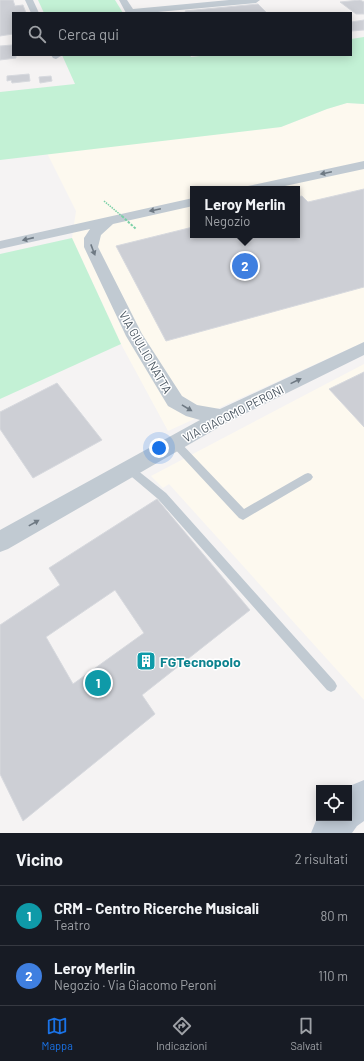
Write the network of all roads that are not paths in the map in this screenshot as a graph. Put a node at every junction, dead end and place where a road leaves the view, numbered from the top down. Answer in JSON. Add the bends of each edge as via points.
{"nodes":[{"id":1,"x":29,"y":0,"type":"edge"},
{"id":2,"x":123,"y":0,"type":"edge"},
{"id":3,"x":256,"y":0,"type":"edge"},
{"id":4,"x":35,"y":12,"type":"edge"},
{"id":5,"x":130,"y":12,"type":"edge"},
{"id":6,"x":364,"y":165,"type":"edge"},
{"id":7,"x":267,"y":186,"type":"edge"},
{"id":8,"x":190,"y":203,"type":"edge"},
{"id":9,"x":110,"y":220,"type":"junction"},
{"id":10,"x":0,"y":245,"type":"edge"},
{"id":11,"x":364,"y":348,"type":"edge"},
{"id":12,"x":221,"y":417,"type":"junction"},
{"id":13,"x":175,"y":443,"type":"junction"},
{"id":14,"x":129,"y":469,"type":"junction"},
{"id":15,"x":308,"y":477,"type":"dead end"},
{"id":16,"x":0,"y":542,"type":"edge"},
{"id":17,"x":331,"y":686,"type":"dead end"},
{"id":18,"x":364,"y":797,"type":"edge"},
{"id":19,"x":352,"y":809,"type":"edge"},
{"id":20,"x":340,"y":821,"type":"edge"},
{"id":21,"x":328,"y":833,"type":"edge"}],
"edges":[{"from":1,"to":4,"type":"street"},
{"from":2,"to":5,"type":"street"},
{"from":3,"to":5,"type":"street"},
{"from":6,"to":7,"type":"street","one_way":true},
{"from":8,"to":9,"type":"street","one_way":true},
{"from":9,"to":10,"type":"street","one_way":true},
{"from":9,"to":12,"type":"street","name":"VIA GIULIO NATTA","one_way":true,"via":[[96,230],[91,243],[134,336],[175,401],[193,411]]},
{"from":12,"to":11,"type":"street","name":"VIA GIACOMO PERONI","one_way":true},
{"from":12,"to":13,"type":"street","name":"VIA GIACOMO PERONI"},
{"from":13,"to":14,"type":"street","name":"VIA GIACOMO PERONI"},
{"from":13,"to":15,"type":"lane","via":[[243,515]]},
{"from":16,"to":14,"type":"street","name":"VIA GIACOMO PERONI","one_way":true},
{"from":14,"to":17,"type":"lane","via":[[162,496]]},
{"from":18,"to":19,"type":"main road"},
{"from":20,"to":21,"type":"main road"}]}
